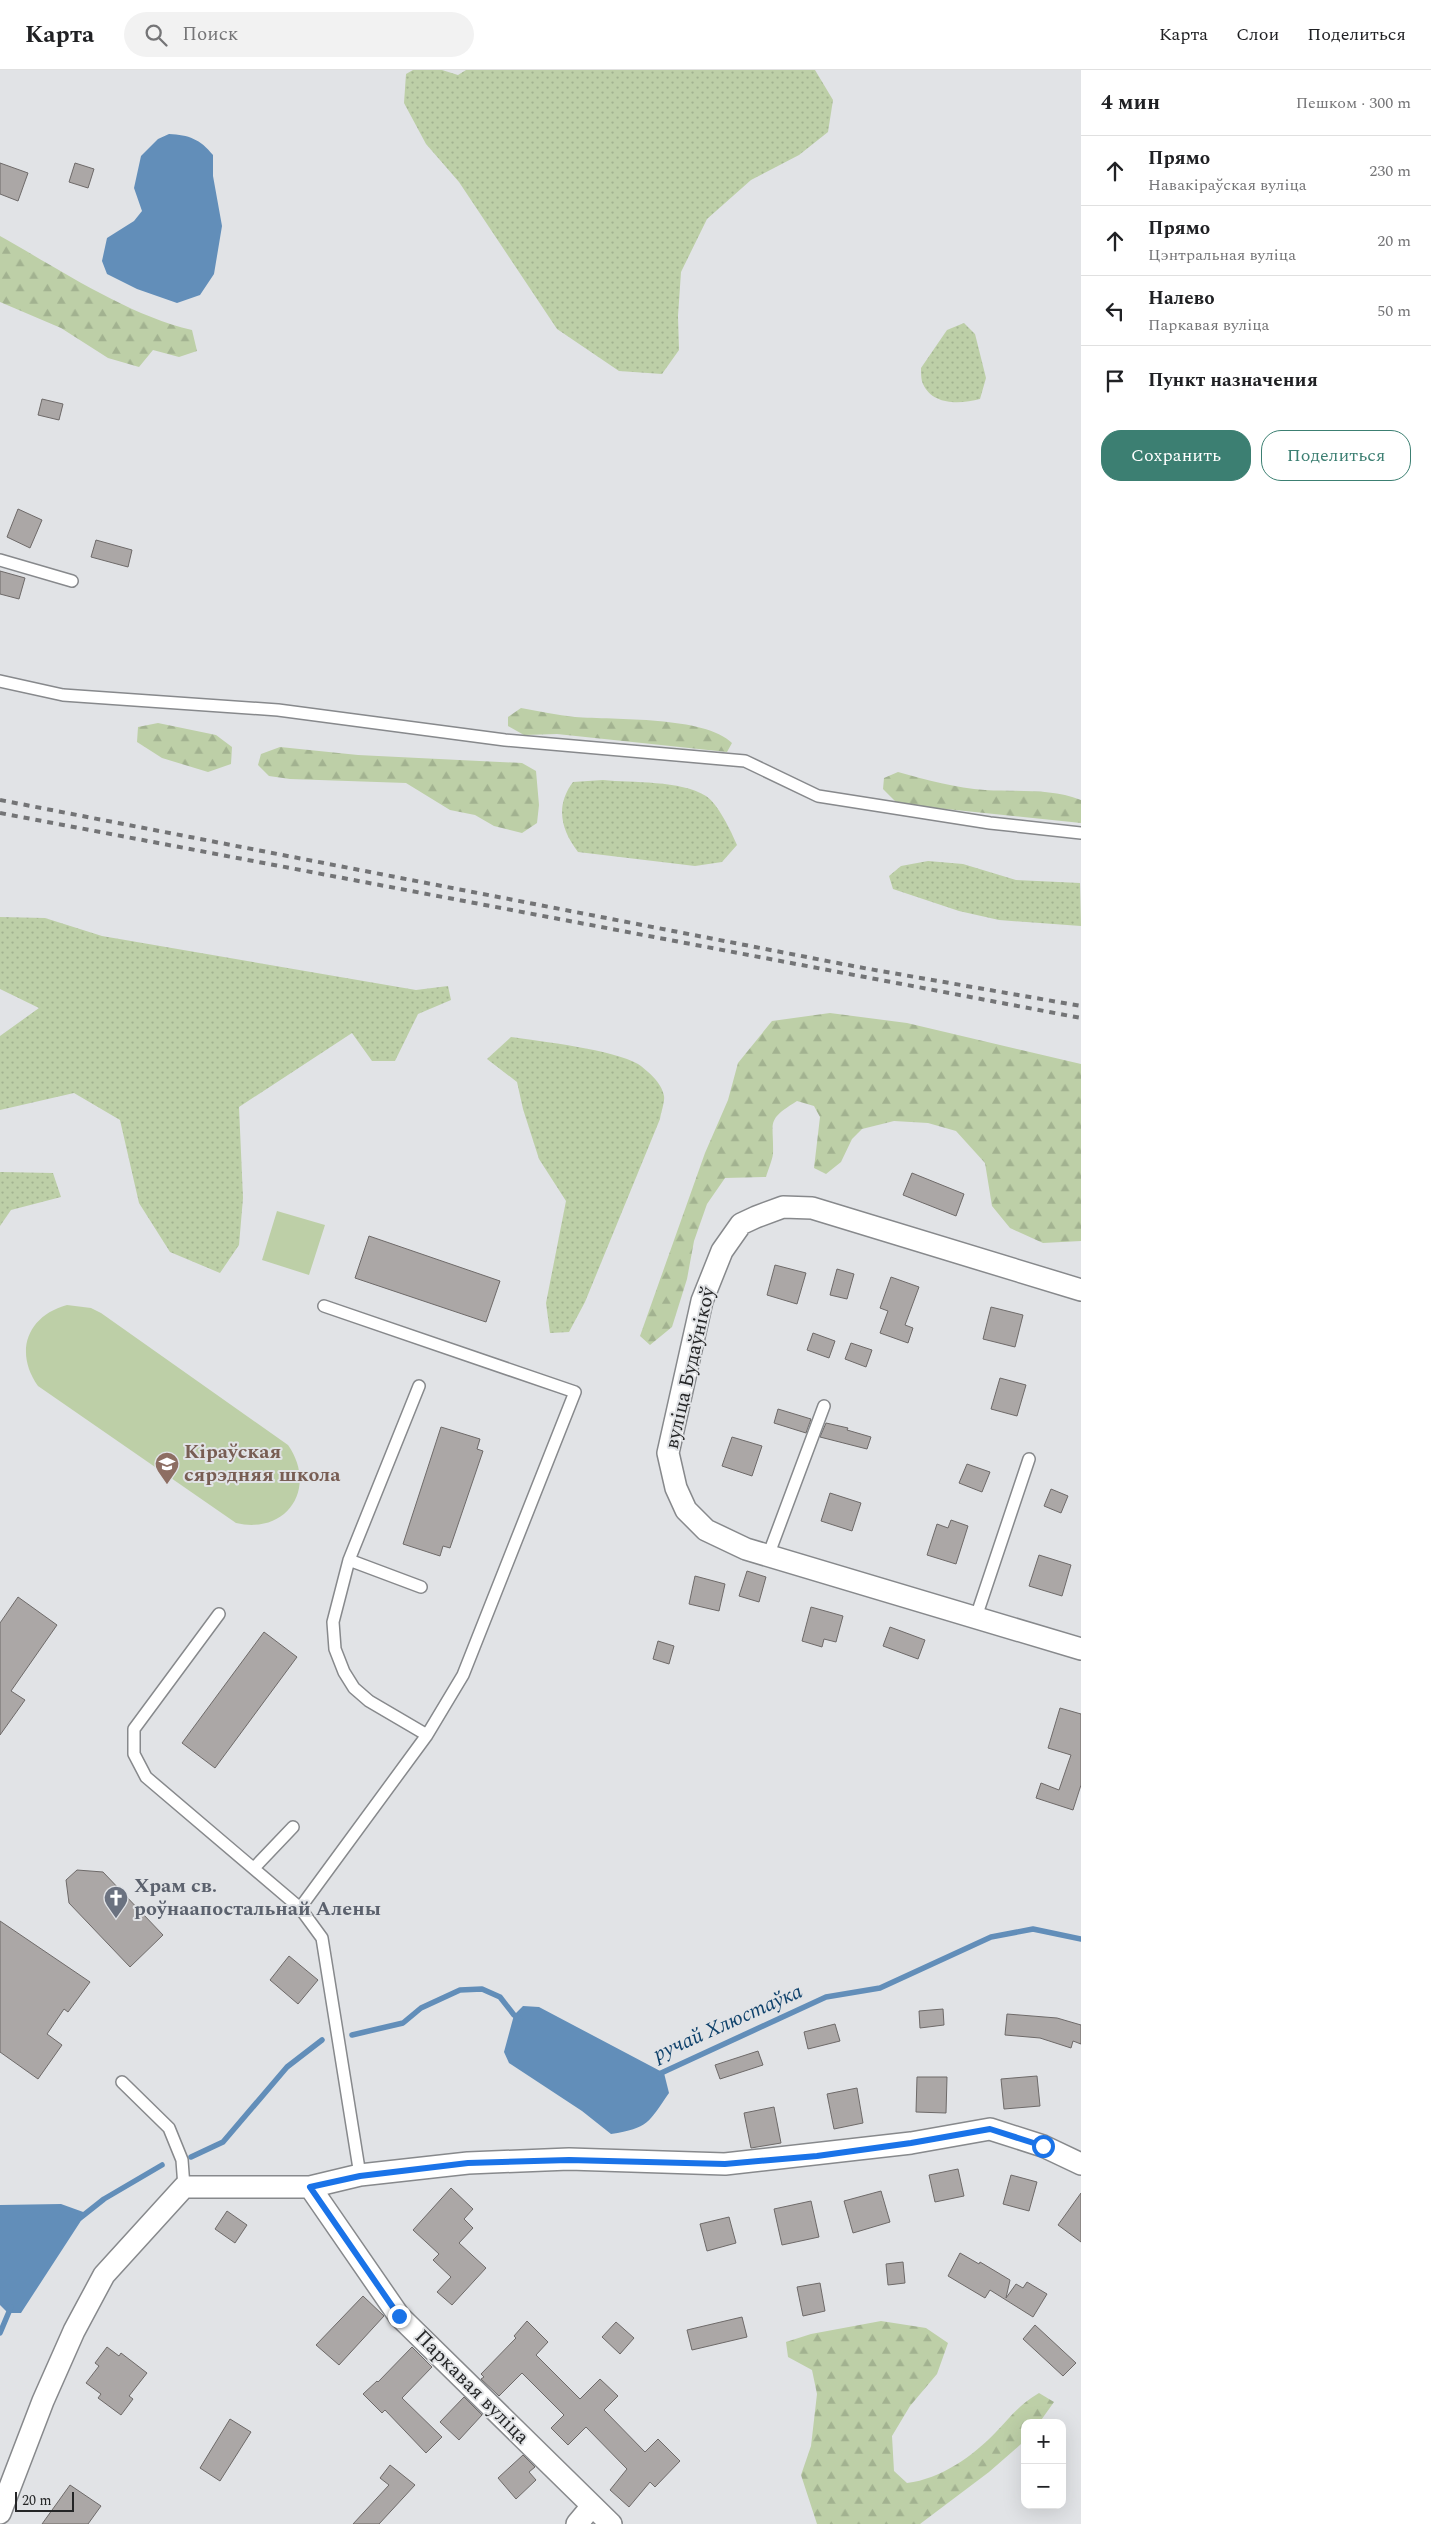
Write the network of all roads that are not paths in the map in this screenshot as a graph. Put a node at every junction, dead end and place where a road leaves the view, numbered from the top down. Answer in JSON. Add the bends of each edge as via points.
{"nodes":[{"id":1,"x":0,"y":560,"type":"edge"},
{"id":2,"x":72,"y":581,"type":"dead end"},
{"id":3,"x":0,"y":682,"type":"edge"},
{"id":4,"x":1081,"y":832,"type":"edge"},
{"id":5,"x":1081,"y":1290,"type":"edge"},
{"id":6,"x":324,"y":1306,"type":"dead end"},
{"id":7,"x":420,"y":1386,"type":"dead end"},
{"id":8,"x":824,"y":1406,"type":"dead end"},
{"id":9,"x":1029,"y":1459,"type":"dead end"},
{"id":10,"x":768,"y":1556,"type":"junction"},
{"id":11,"x":349,"y":1560,"type":"junction"},
{"id":12,"x":421,"y":1587,"type":"dead end"},
{"id":13,"x":220,"y":1614,"type":"dead end"},
{"id":14,"x":976,"y":1617,"type":"junction"},
{"id":15,"x":1081,"y":1649,"type":"edge"},
{"id":16,"x":427,"y":1735,"type":"junction"},
{"id":17,"x":293,"y":1827,"type":"dead end"},
{"id":18,"x":254,"y":1868,"type":"junction"},
{"id":19,"x":300,"y":1908,"type":"junction"},
{"id":20,"x":122,"y":2082,"type":"dead end"},
{"id":21,"x":1081,"y":2164,"type":"edge"},
{"id":22,"x":360,"y":2176,"type":"junction"},
{"id":23,"x":184,"y":2187,"type":"junction"},
{"id":24,"x":310,"y":2187,"type":"junction"},
{"id":25,"x":592,"y":2506,"type":"junction"},
{"id":26,"x":0,"y":2513,"type":"edge"},
{"id":27,"x":577,"y":2524,"type":"edge"},
{"id":28,"x":611,"y":2524,"type":"edge"}],
"edges":[{"from":1,"to":2,"type":"lane"},
{"from":3,"to":4,"type":"lane","via":[[63,695],[278,710],[505,740],[745,761],[818,796],[990,823]]},
{"from":5,"to":10,"type":"street","name":"вуліца Будаўнікоў","via":[[812,1208],[783,1207],[741,1224],[722,1251],[702,1300],[668,1453],[676,1488],[686,1510],[706,1530]]},
{"from":6,"to":16,"type":"lane","via":[[575,1392],[463,1675]]},
{"from":7,"to":11,"type":"lane"},
{"from":8,"to":10,"type":"lane"},
{"from":9,"to":14,"type":"lane"},
{"from":10,"to":14,"type":"street","name":"вуліца Будаўнікоў"},
{"from":11,"to":12,"type":"lane"},
{"from":11,"to":16,"type":"lane","via":[[333,1622],[335,1649],[344,1672],[354,1688],[369,1701]]},
{"from":13,"to":18,"type":"lane","via":[[134,1729],[134,1754],[146,1777]]},
{"from":14,"to":15,"type":"street","name":"вуліца Будаўнікоў"},
{"from":16,"to":19,"type":"lane"},
{"from":17,"to":18,"type":"lane"},
{"from":18,"to":19,"type":"lane"},
{"from":19,"to":22,"type":"lane","via":[[322,1938]]},
{"from":20,"to":23,"type":"lane","via":[[169,2128],[182,2160]]},
{"from":21,"to":22,"type":"street","via":[[1043,2146],[990,2129],[864,2150],[725,2164],[551,2160],[468,2163]]},
{"from":22,"to":24,"type":"street"},
{"from":23,"to":24,"type":"street"},
{"from":23,"to":26,"type":"street","via":[[104,2275],[43,2400]]},
{"from":24,"to":25,"type":"street","name":"Паркавая вуліца","via":[[399,2316]]},
{"from":25,"to":27,"type":"street"},
{"from":25,"to":28,"type":"street","name":"Паркавая вуліца"}]}
